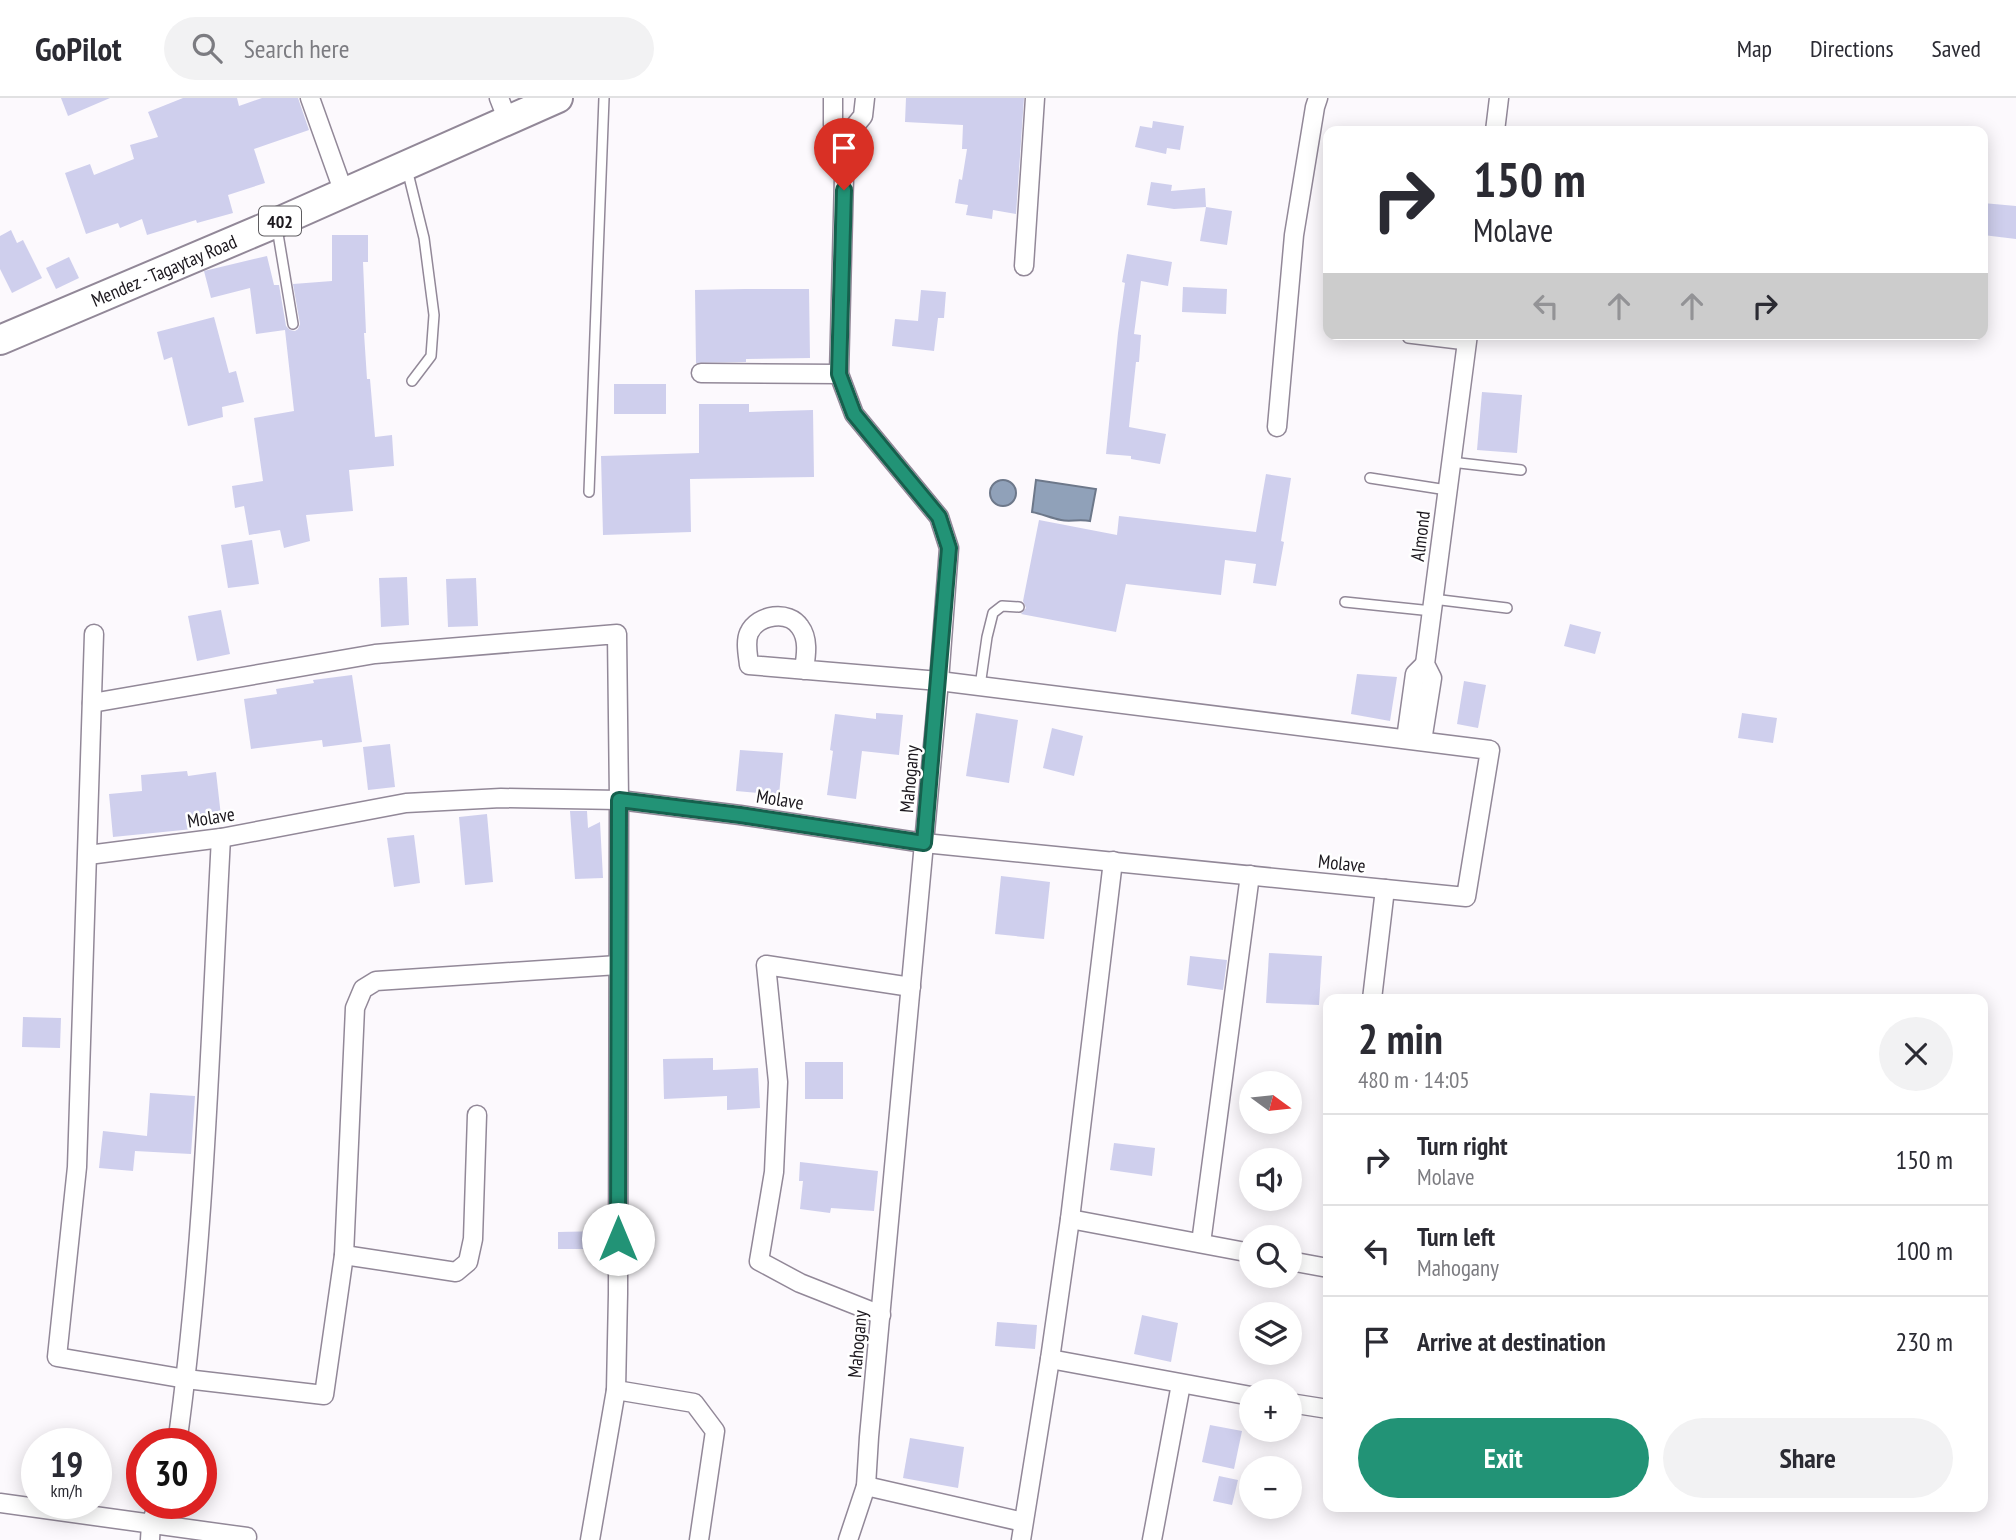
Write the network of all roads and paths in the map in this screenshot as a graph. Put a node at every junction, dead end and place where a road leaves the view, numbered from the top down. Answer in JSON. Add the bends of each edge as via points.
{"nodes":[{"id":1,"x":310,"y":98,"type":"edge"},
{"id":2,"x":558,"y":98,"type":"edge"},
{"id":3,"x":604,"y":98,"type":"edge"},
{"id":4,"x":833,"y":98,"type":"edge"},
{"id":5,"x":865,"y":98,"type":"edge"},
{"id":6,"x":1035,"y":98,"type":"edge"},
{"id":7,"x":1318,"y":98,"type":"edge"},
{"id":8,"x":1499,"y":98,"type":"edge"},
{"id":9,"x":503,"y":110,"type":"edge"},
{"id":10,"x":1496,"y":126,"type":"edge"},
{"id":11,"x":845,"y":138,"type":"junction"},
{"id":12,"x":406,"y":164,"type":"junction"},
{"id":13,"x":344,"y":192,"type":"junction"},
{"id":14,"x":276,"y":223,"type":"junction"},
{"id":15,"x":1024,"y":266,"type":"dead end"},
{"id":16,"x":293,"y":324,"type":"dead end"},
{"id":17,"x":0,"y":340,"type":"edge"},
{"id":18,"x":1467,"y":340,"type":"edge"},
{"id":19,"x":701,"y":373,"type":"dead end"},
{"id":20,"x":839,"y":374,"type":"junction"},
{"id":21,"x":412,"y":381,"type":"dead end"},
{"id":22,"x":1277,"y":427,"type":"dead end"},
{"id":23,"x":1451,"y":461,"type":"junction"},
{"id":24,"x":1521,"y":470,"type":"dead end"},
{"id":25,"x":1370,"y":478,"type":"dead end"},
{"id":26,"x":1447,"y":490,"type":"junction"},
{"id":27,"x":589,"y":492,"type":"dead end"},
{"id":28,"x":1345,"y":602,"type":"dead end"},
{"id":29,"x":1432,"y":605,"type":"junction"},
{"id":30,"x":1019,"y":607,"type":"dead end"},
{"id":31,"x":1507,"y":608,"type":"dead end"},
{"id":32,"x":94,"y":634,"type":"dead end"},
{"id":33,"x":804,"y":670,"type":"dead end"},
{"id":34,"x":939,"y":681,"type":"junction"},
{"id":35,"x":980,"y":686,"type":"junction"},
{"id":36,"x":92,"y":703,"type":"junction"},
{"id":37,"x":1414,"y":740,"type":"junction"},
{"id":38,"x":619,"y":800,"type":"junction"},
{"id":39,"x":221,"y":838,"type":"junction"},
{"id":40,"x":924,"y":843,"type":"junction"},
{"id":41,"x":88,"y":855,"type":"junction"},
{"id":42,"x":1113,"y":861,"type":"junction"},
{"id":43,"x":1250,"y":875,"type":"junction"},
{"id":44,"x":1385,"y":889,"type":"junction"},
{"id":45,"x":618,"y":965,"type":"junction"},
{"id":46,"x":911,"y":987,"type":"junction"},
{"id":47,"x":1373,"y":994,"type":"edge"},
{"id":48,"x":477,"y":1115,"type":"dead end"},
{"id":49,"x":1070,"y":1219,"type":"junction"},
{"id":50,"x":1201,"y":1243,"type":"junction"},
{"id":51,"x":1239,"y":1251,"type":"edge"},
{"id":52,"x":344,"y":1255,"type":"junction"},
{"id":53,"x":1302,"y":1263,"type":"edge"},
{"id":54,"x":1323,"y":1267,"type":"edge"},
{"id":55,"x":881,"y":1315,"type":"junction"},
{"id":56,"x":1050,"y":1359,"type":"junction"},
{"id":57,"x":186,"y":1379,"type":"junction"},
{"id":58,"x":1181,"y":1384,"type":"junction"},
{"id":59,"x":616,"y":1391,"type":"junction"},
{"id":60,"x":1239,"y":1394,"type":"edge"},
{"id":61,"x":1302,"y":1405,"type":"edge"},
{"id":62,"x":1323,"y":1408,"type":"edge"},
{"id":63,"x":179,"y":1428,"type":"edge"},
{"id":64,"x":866,"y":1486,"type":"junction"},
{"id":65,"x":0,"y":1503,"type":"edge"},
{"id":66,"x":1022,"y":1531,"type":"edge"},
{"id":67,"x":150,"y":1532,"type":"edge"},
{"id":68,"x":247,"y":1537,"type":"dead end"},
{"id":69,"x":590,"y":1540,"type":"edge"},
{"id":70,"x":699,"y":1540,"type":"edge"},
{"id":71,"x":848,"y":1540,"type":"edge"},
{"id":72,"x":1153,"y":1540,"type":"edge"}],
"edges":[{"from":1,"to":13,"type":"street"},
{"from":2,"to":9,"type":"main road","name":"Mendez - Tagaytay Road","number":"402"},
{"from":3,"to":27,"type":"lane"},
{"from":4,"to":11,"type":"street","name":"Mahogany","via":[[833,125]]},
{"from":5,"to":11,"type":"street","via":[[863,116]]},
{"from":6,"to":15,"type":"street"},
{"from":7,"to":22,"type":"street","via":[[1294,235]]},
{"from":8,"to":10,"type":"street"},
{"from":9,"to":12,"type":"main road","name":"Mendez - Tagaytay Road","number":"402"},
{"from":11,"to":20,"type":"street","name":"Mahogany"},
{"from":12,"to":13,"type":"main road","name":"Mendez - Tagaytay Road","number":"402"},
{"from":12,"to":21,"type":"lane","via":[[424,238],[434,315],[431,356]]},
{"from":13,"to":14,"type":"main road","name":"Mendez - Tagaytay Road","number":"402"},
{"from":14,"to":16,"type":"lane"},
{"from":14,"to":17,"type":"main road","name":"Mendez - Tagaytay Road","number":"402"},
{"from":18,"to":23,"type":"street","name":"Almond"},
{"from":19,"to":20,"type":"street"},
{"from":20,"to":34,"type":"street","name":"Mahogany","via":[[854,414],[939,517],[949,548]]},
{"from":23,"to":24,"type":"lane"},
{"from":23,"to":26,"type":"street","name":"Almond"},
{"from":25,"to":26,"type":"lane"},
{"from":26,"to":29,"type":"street","name":"Almond"},
{"from":28,"to":29,"type":"lane"},
{"from":29,"to":31,"type":"lane"},
{"from":29,"to":37,"type":"street","name":"Almond","via":[[1425,664],[1415,674]]},
{"from":30,"to":35,"type":"lane","via":[[1002,606],[993,613]]},
{"from":32,"to":36,"type":"street"},
{"from":33,"to":34,"type":"street"},
{"from":34,"to":35,"type":"street"},
{"from":34,"to":40,"type":"street","name":"Mahogany"},
{"from":35,"to":37,"type":"street"},
{"from":36,"to":38,"type":"street","via":[[375,654],[617,634]]},
{"from":36,"to":41,"type":"street"},
{"from":37,"to":44,"type":"street","name":"Molave","via":[[1490,750],[1466,897]]},
{"from":38,"to":39,"type":"street","name":"Molave","via":[[501,798],[406,803]]},
{"from":38,"to":40,"type":"street","name":"Molave"},
{"from":38,"to":45,"type":"street"},
{"from":39,"to":41,"type":"street","name":"Molave"},
{"from":39,"to":57,"type":"street","via":[[201,1210]]},
{"from":40,"to":42,"type":"street","name":"Molave"},
{"from":40,"to":46,"type":"street","name":"Mahogany"},
{"from":41,"to":57,"type":"street","via":[[77,1167],[57,1357]]},
{"from":42,"to":43,"type":"street","name":"Molave"},
{"from":42,"to":49,"type":"street"},
{"from":43,"to":44,"type":"street","name":"Molave"},
{"from":43,"to":50,"type":"street"},
{"from":44,"to":47,"type":"street"},
{"from":45,"to":52,"type":"street","via":[[376,981],[363,989],[355,1007]]},
{"from":45,"to":59,"type":"street"},
{"from":46,"to":55,"type":"street","name":"Mahogany"},
{"from":46,"to":55,"type":"street","via":[[766,965],[778,1082],[774,1172],[759,1261],[800,1283]]},
{"from":48,"to":52,"type":"street","via":[[474,1239],[468,1262],[456,1272]]},
{"from":49,"to":50,"type":"street"},
{"from":49,"to":56,"type":"street"},
{"from":50,"to":51,"type":"street"},
{"from":52,"to":57,"type":"street","via":[[324,1395]]},
{"from":53,"to":54,"type":"street"},
{"from":55,"to":64,"type":"street","name":"Mahogany"},
{"from":56,"to":58,"type":"street"},
{"from":56,"to":66,"type":"street"},
{"from":57,"to":63,"type":"street"},
{"from":58,"to":60,"type":"street"},
{"from":58,"to":72,"type":"street"},
{"from":59,"to":69,"type":"street"},
{"from":59,"to":70,"type":"street","via":[[694,1403],[715,1431]]},
{"from":61,"to":62,"type":"street"},
{"from":64,"to":66,"type":"street"},
{"from":64,"to":71,"type":"street","name":"Mahogany"},
{"from":65,"to":67,"type":"street"},
{"from":67,"to":68,"type":"street"}]}
